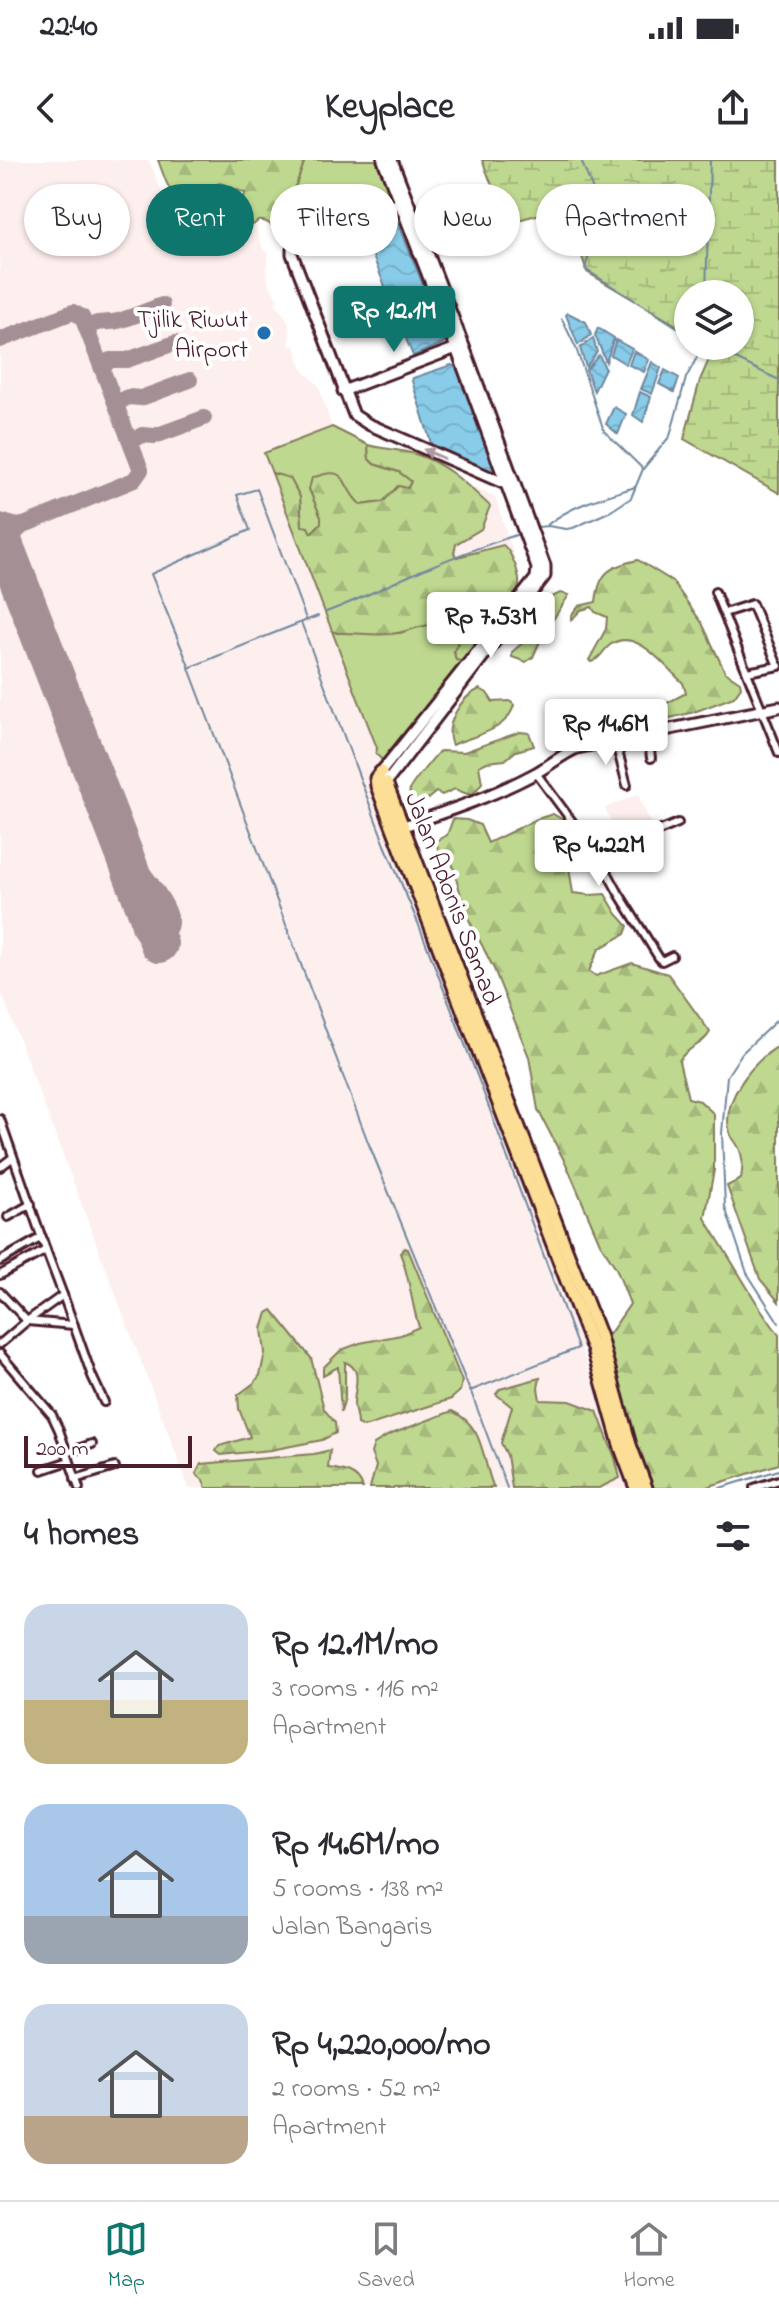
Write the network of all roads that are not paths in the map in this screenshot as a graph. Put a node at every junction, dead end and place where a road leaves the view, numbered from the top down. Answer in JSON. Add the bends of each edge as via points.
{"nodes":[{"id":1,"x":383,"y":160,"type":"edge"},
{"id":2,"x":392,"y":160,"type":"edge"},
{"id":3,"x":403,"y":202,"type":"junction"},
{"id":4,"x":456,"y":348,"type":"junction"},
{"id":5,"x":343,"y":391,"type":"junction"},
{"id":6,"x":510,"y":484,"type":"junction"},
{"id":7,"x":715,"y":592,"type":"dead end"},
{"id":8,"x":724,"y":613,"type":"junction"},
{"id":9,"x":779,"y":666,"type":"edge"},
{"id":10,"x":747,"y":672,"type":"junction"},
{"id":11,"x":779,"y":707,"type":"edge"},
{"id":12,"x":761,"y":711,"type":"junction"},
{"id":13,"x":648,"y":735,"type":"junction"},
{"id":14,"x":615,"y":740,"type":"junction"},
{"id":15,"x":777,"y":744,"type":"edge"},
{"id":16,"x":779,"y":753,"type":"edge"},
{"id":17,"x":651,"y":758,"type":"dead end"},
{"id":18,"x":536,"y":773,"type":"junction"},
{"id":19,"x":383,"y":777,"type":"junction"},
{"id":20,"x":627,"y":785,"type":"dead end"},
{"id":21,"x":678,"y":823,"type":"dead end"},
{"id":22,"x":404,"y":826,"type":"junction"},
{"id":23,"x":600,"y":859,"type":"junction"},
{"id":24,"x":439,"y":936,"type":"junction"},
{"id":25,"x":672,"y":956,"type":"dead end"},
{"id":26,"x":0,"y":1119,"type":"edge"},
{"id":27,"x":2,"y":1128,"type":"edge"},
{"id":28,"x":12,"y":1158,"type":"junction"},
{"id":29,"x":0,"y":1167,"type":"edge"},
{"id":30,"x":31,"y":1204,"type":"junction"},
{"id":31,"x":8,"y":1217,"type":"dead end"},
{"id":32,"x":42,"y":1237,"type":"junction"},
{"id":33,"x":46,"y":1250,"type":"junction"},
{"id":34,"x":0,"y":1261,"type":"edge"},
{"id":35,"x":0,"y":1275,"type":"edge"},
{"id":36,"x":0,"y":1292,"type":"edge"},
{"id":37,"x":63,"y":1295,"type":"junction"},
{"id":38,"x":27,"y":1321,"type":"junction"},
{"id":39,"x":74,"y":1325,"type":"junction"},
{"id":40,"x":0,"y":1344,"type":"edge"},
{"id":41,"x":0,"y":1354,"type":"edge"},
{"id":42,"x":614,"y":1401,"type":"junction"},
{"id":43,"x":104,"y":1402,"type":"dead end"},
{"id":44,"x":92,"y":1444,"type":"dead end"},
{"id":45,"x":68,"y":1457,"type":"junction"},
{"id":46,"x":115,"y":1467,"type":"dead end"},
{"id":47,"x":42,"y":1470,"type":"dead end"},
{"id":48,"x":75,"y":1479,"type":"junction"},
{"id":49,"x":779,"y":1480,"type":"edge"},
{"id":50,"x":79,"y":1488,"type":"edge"},
{"id":51,"x":636,"y":1488,"type":"edge"},
{"id":52,"x":646,"y":1488,"type":"edge"},
{"id":53,"x":754,"y":1488,"type":"edge"}],
"edges":[{"from":1,"to":3,"type":"main road"},
{"from":2,"to":3,"type":"main road"},
{"from":3,"to":4,"type":"main road"},
{"from":3,"to":5,"type":"main road","via":[[292,249]]},
{"from":3,"to":6,"type":"main road"},
{"from":4,"to":5,"type":"main road"},
{"from":4,"to":6,"type":"main road"},
{"from":6,"to":5,"type":"main road","one_way":true,"via":[[358,418]]},
{"from":6,"to":19,"type":"main road","via":[[528,532],[536,578]]},
{"from":7,"to":8,"type":"street"},
{"from":8,"to":9,"type":"street","via":[[752,604]]},
{"from":8,"to":10,"type":"street"},
{"from":9,"to":10,"type":"street"},
{"from":10,"to":12,"type":"street"},
{"from":11,"to":12,"type":"main road"},
{"from":12,"to":13,"type":"main road"},
{"from":12,"to":15,"type":"street"},
{"from":13,"to":14,"type":"main road"},
{"from":13,"to":17,"type":"street"},
{"from":14,"to":18,"type":"main road","via":[[573,750]]},
{"from":14,"to":20,"type":"street"},
{"from":15,"to":16,"type":"street"},
{"from":18,"to":22,"type":"main road"},
{"from":18,"to":23,"type":"street"},
{"from":19,"to":22,"type":"highway","name":"Jalan Adonis Samad"},
{"from":19,"to":24,"type":"highway","name":"Jalan Adonis Samad","via":[[376,778],[377,786]]},
{"from":21,"to":23,"type":"street"},
{"from":22,"to":24,"type":"highway","name":"Jalan Adonis Samad"},
{"from":23,"to":25,"type":"street","via":[[659,958]]},
{"from":24,"to":42,"type":"highway","name":"Jalan Adonis Samad"},
{"from":26,"to":27,"type":"street"},
{"from":27,"to":28,"type":"street"},
{"from":28,"to":29,"type":"street"},
{"from":28,"to":30,"type":"street"},
{"from":30,"to":31,"type":"street"},
{"from":30,"to":32,"type":"street"},
{"from":32,"to":33,"type":"street"},
{"from":32,"to":34,"type":"street"},
{"from":33,"to":35,"type":"street"},
{"from":33,"to":37,"type":"street"},
{"from":36,"to":38,"type":"street"},
{"from":37,"to":38,"type":"street"},
{"from":37,"to":39,"type":"street"},
{"from":38,"to":39,"type":"street"},
{"from":38,"to":40,"type":"street"},
{"from":39,"to":43,"type":"street"},
{"from":41,"to":45,"type":"street","via":[[52,1415]]},
{"from":42,"to":51,"type":"highway","name":"Jalan Adonis Samad","via":[[621,1448]]},
{"from":42,"to":52,"type":"highway","name":"Jalan Adonis Samad"},
{"from":44,"to":45,"type":"street"},
{"from":45,"to":47,"type":"street"},
{"from":45,"to":48,"type":"street"},
{"from":46,"to":48,"type":"street"},
{"from":48,"to":50,"type":"street"},
{"from":49,"to":53,"type":"street"}]}
